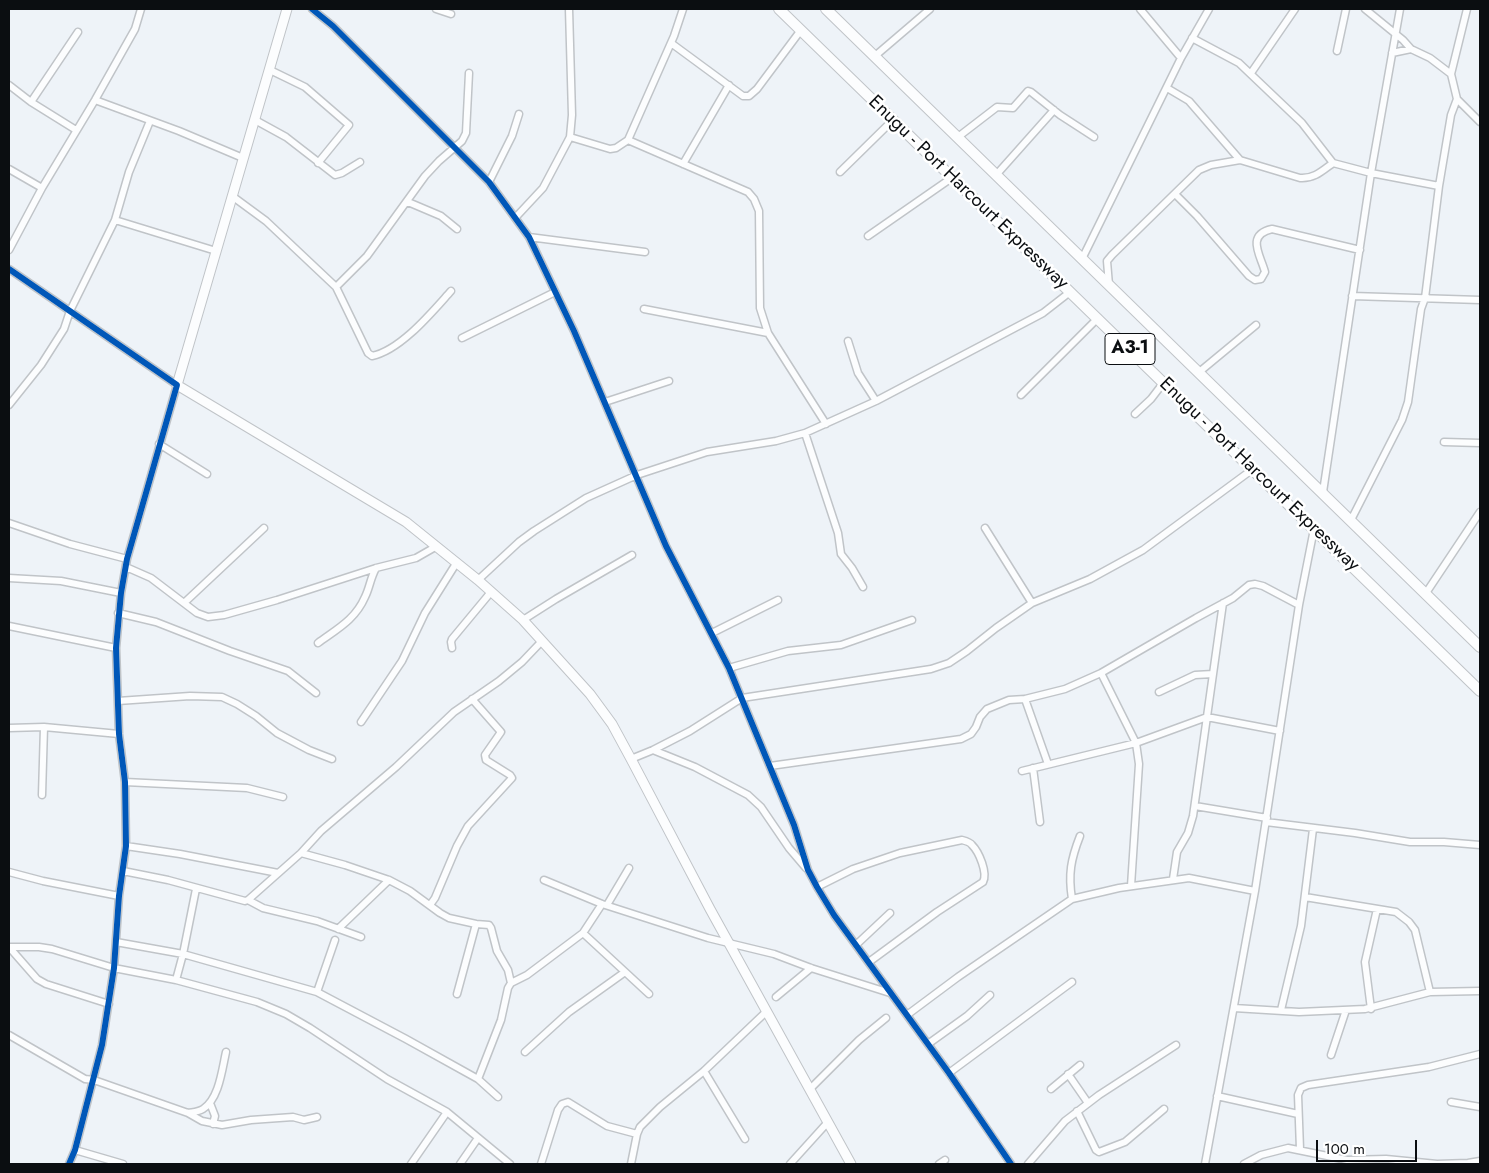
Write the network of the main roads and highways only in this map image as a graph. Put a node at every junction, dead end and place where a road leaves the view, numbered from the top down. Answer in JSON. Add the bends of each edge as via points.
{"nodes":[{"id":1,"x":288,"y":9,"type":"edge"},
{"id":2,"x":779,"y":9,"type":"edge"},
{"id":3,"x":826,"y":9,"type":"edge"},
{"id":4,"x":1480,"y":647,"type":"edge"},
{"id":5,"x":1480,"y":690,"type":"edge"},
{"id":6,"x":851,"y":1164,"type":"edge"}],
"edges":[{"from":1,"to":6,"type":"main road","via":[[177,385],[406,522],[523,620],[590,694],[612,724]]},
{"from":2,"to":5,"type":"highway","name":"Enugu - Port Harcourt Expressway","number":"A3-1"},
{"from":3,"to":4,"type":"highway","name":"Enugu - Port Harcourt Expressway","number":"A3-1"}]}
